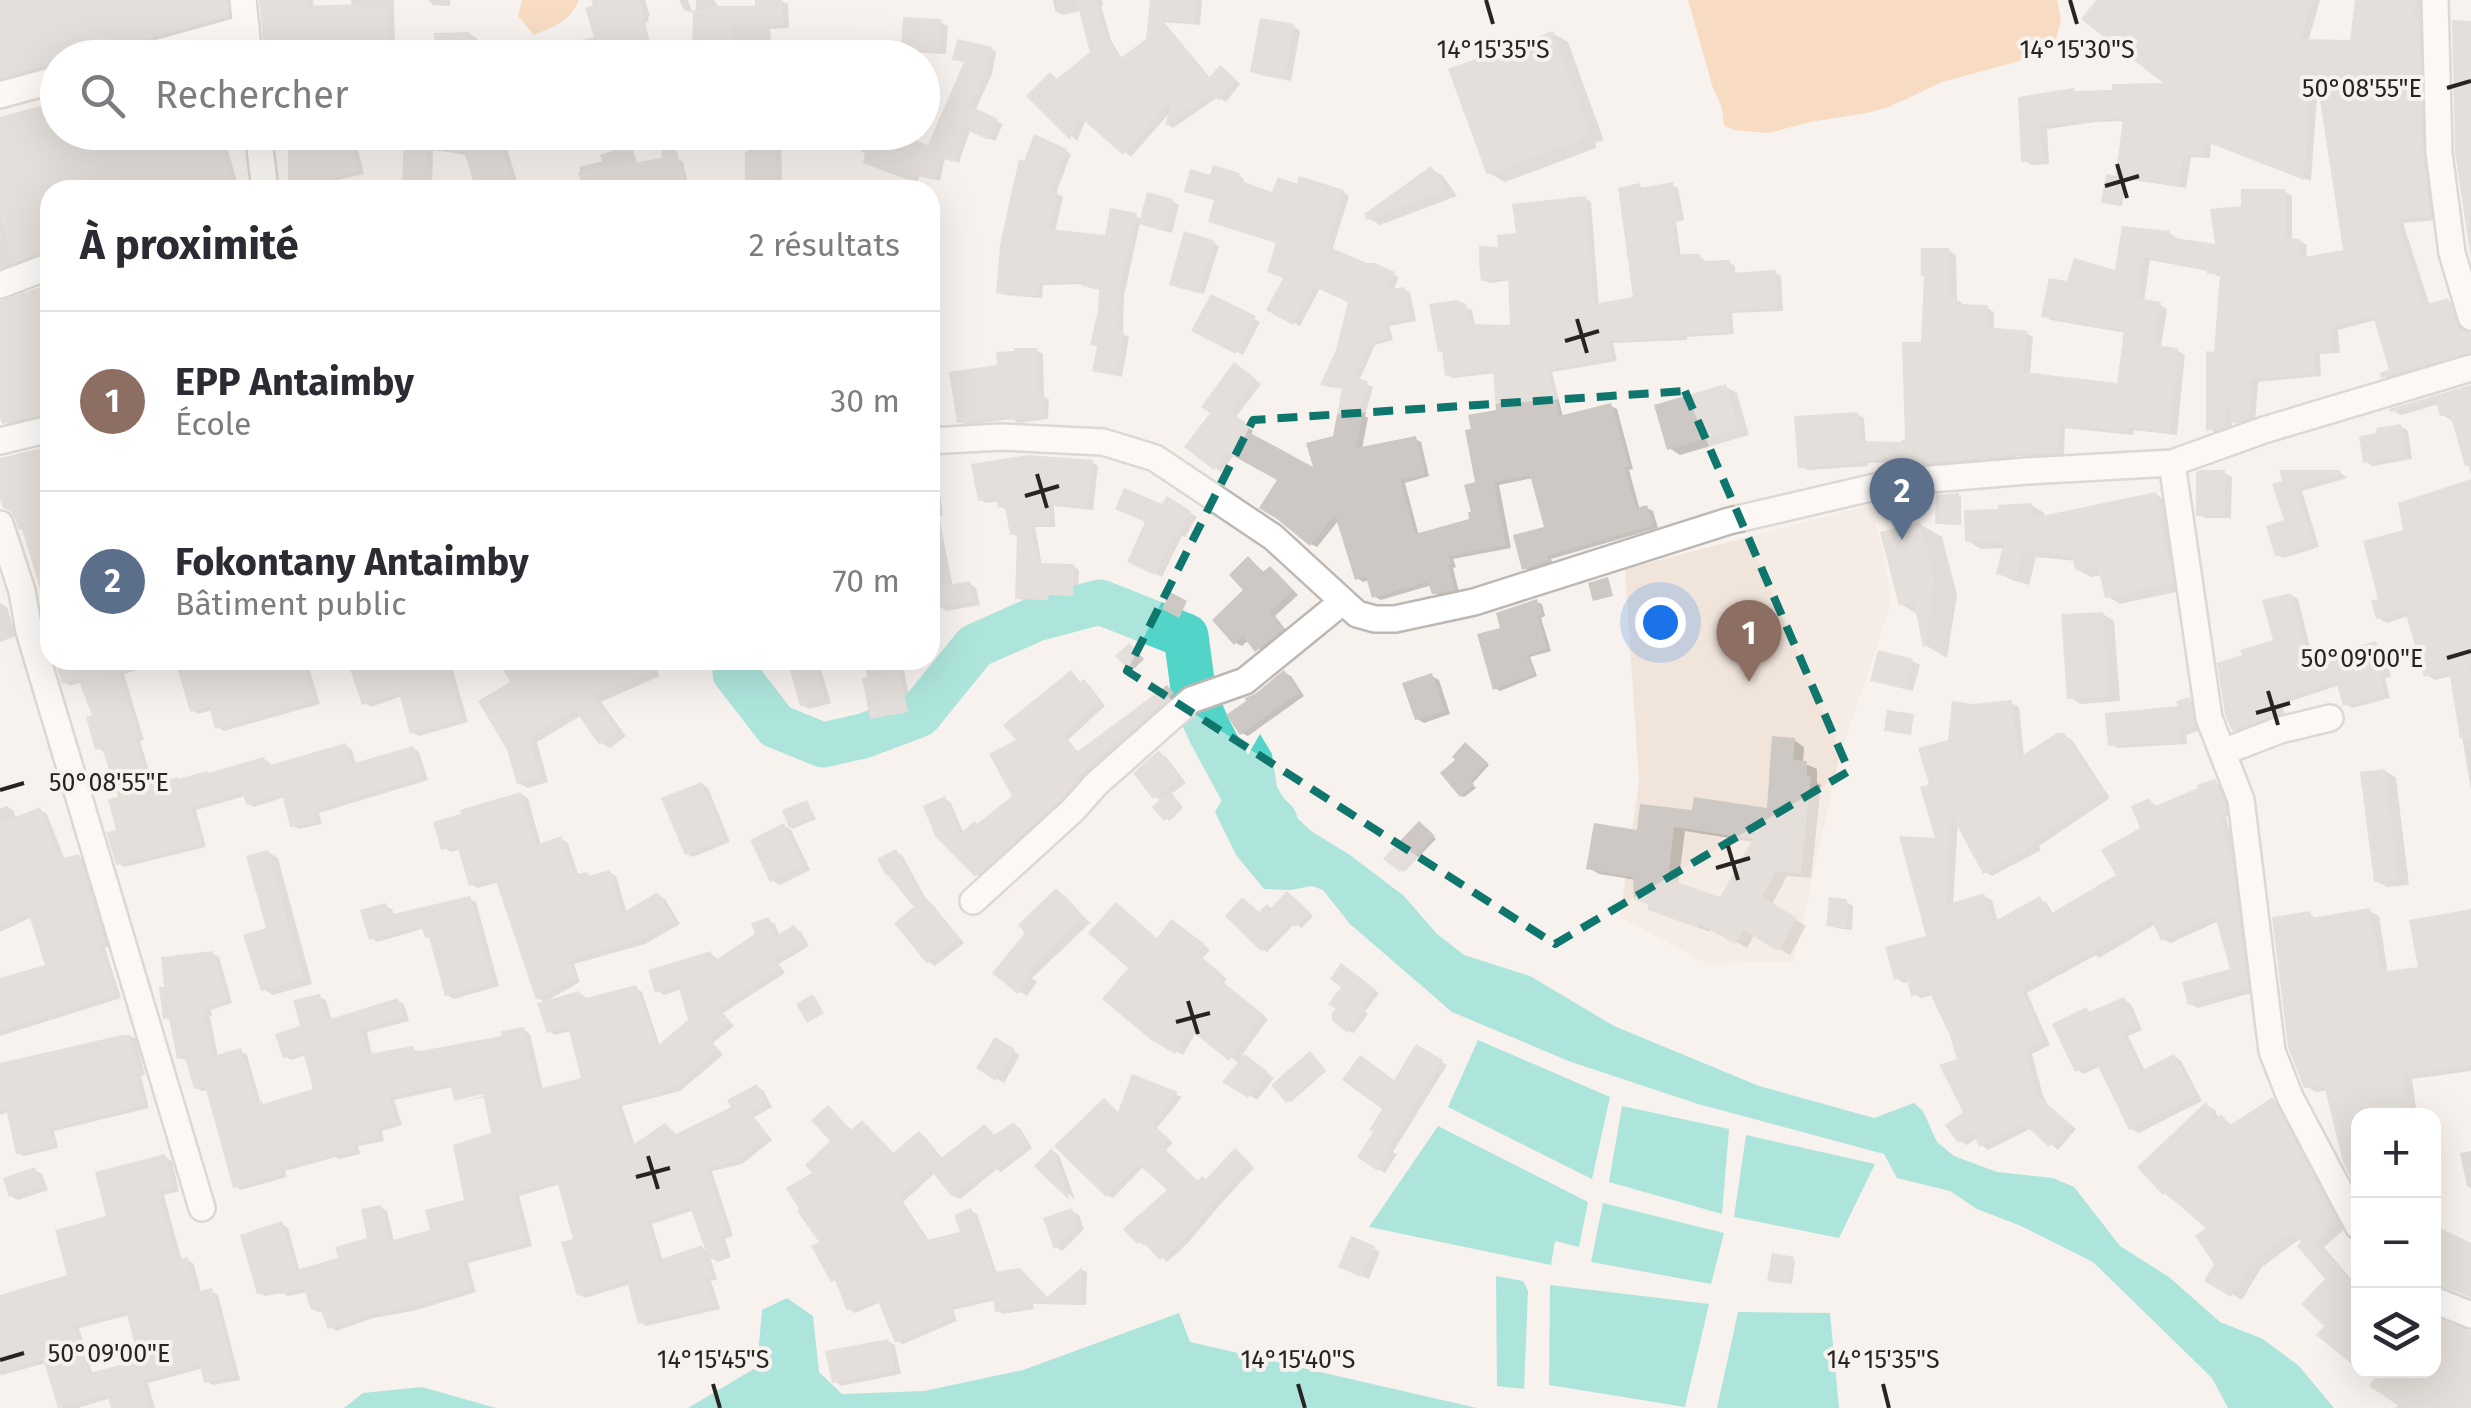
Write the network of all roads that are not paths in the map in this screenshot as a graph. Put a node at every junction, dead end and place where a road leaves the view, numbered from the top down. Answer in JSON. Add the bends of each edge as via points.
{"nodes":[{"id":1,"x":243,"y":0,"type":"edge"},
{"id":2,"x":2436,"y":0,"type":"edge"},
{"id":3,"x":246,"y":28,"type":"junction"},
{"id":4,"x":202,"y":40,"type":"edge"},
{"id":5,"x":247,"y":40,"type":"edge"},
{"id":6,"x":40,"y":84,"type":"edge"},
{"id":7,"x":0,"y":94,"type":"edge"},
{"id":8,"x":260,"y":150,"type":"edge"},
{"id":9,"x":264,"y":180,"type":"edge"},
{"id":10,"x":40,"y":270,"type":"edge"},
{"id":11,"x":0,"y":285,"type":"edge"},
{"id":12,"x":2471,"y":317,"type":"edge"},
{"id":13,"x":2471,"y":368,"type":"edge"},
{"id":14,"x":40,"y":431,"type":"edge"},
{"id":15,"x":0,"y":440,"type":"edge"},
{"id":16,"x":940,"y":440,"type":"edge"},
{"id":17,"x":2172,"y":462,"type":"junction"},
{"id":18,"x":0,"y":524,"type":"edge"},
{"id":19,"x":1342,"y":602,"type":"junction"},
{"id":20,"x":38,"y":611,"type":"edge"},
{"id":21,"x":2330,"y":718,"type":"dead end"},
{"id":22,"x":2223,"y":752,"type":"junction"},
{"id":23,"x":973,"y":901,"type":"dead end"},
{"id":24,"x":202,"y":1208,"type":"dead end"},
{"id":25,"x":2351,"y":1213,"type":"edge"},
{"id":26,"x":2441,"y":1303,"type":"edge"},
{"id":27,"x":2471,"y":1315,"type":"edge"}],
"edges":[{"from":1,"to":3,"type":"street"},
{"from":2,"to":12,"type":"street","via":[[2439,153],[2452,254]]},
{"from":3,"to":4,"type":"street"},
{"from":3,"to":5,"type":"street"},
{"from":6,"to":7,"type":"street"},
{"from":8,"to":9,"type":"street"},
{"from":10,"to":11,"type":"street"},
{"from":13,"to":17,"type":"street"},
{"from":14,"to":15,"type":"street"},
{"from":16,"to":19,"type":"street","via":[[1103,442],[1155,458],[1273,537]]},
{"from":17,"to":19,"type":"street","via":[[1896,482],[1730,521],[1474,602],[1375,620]]},
{"from":17,"to":22,"type":"street","via":[[2209,718]]},
{"from":18,"to":20,"type":"street","via":[[22,592]]},
{"from":19,"to":23,"type":"street","via":[[1244,681],[1195,698]]},
{"from":20,"to":24,"type":"street","via":[[28,631]]},
{"from":21,"to":22,"type":"street"},
{"from":22,"to":25,"type":"street","via":[[2242,800],[2272,1051]]},
{"from":26,"to":27,"type":"street"}]}
